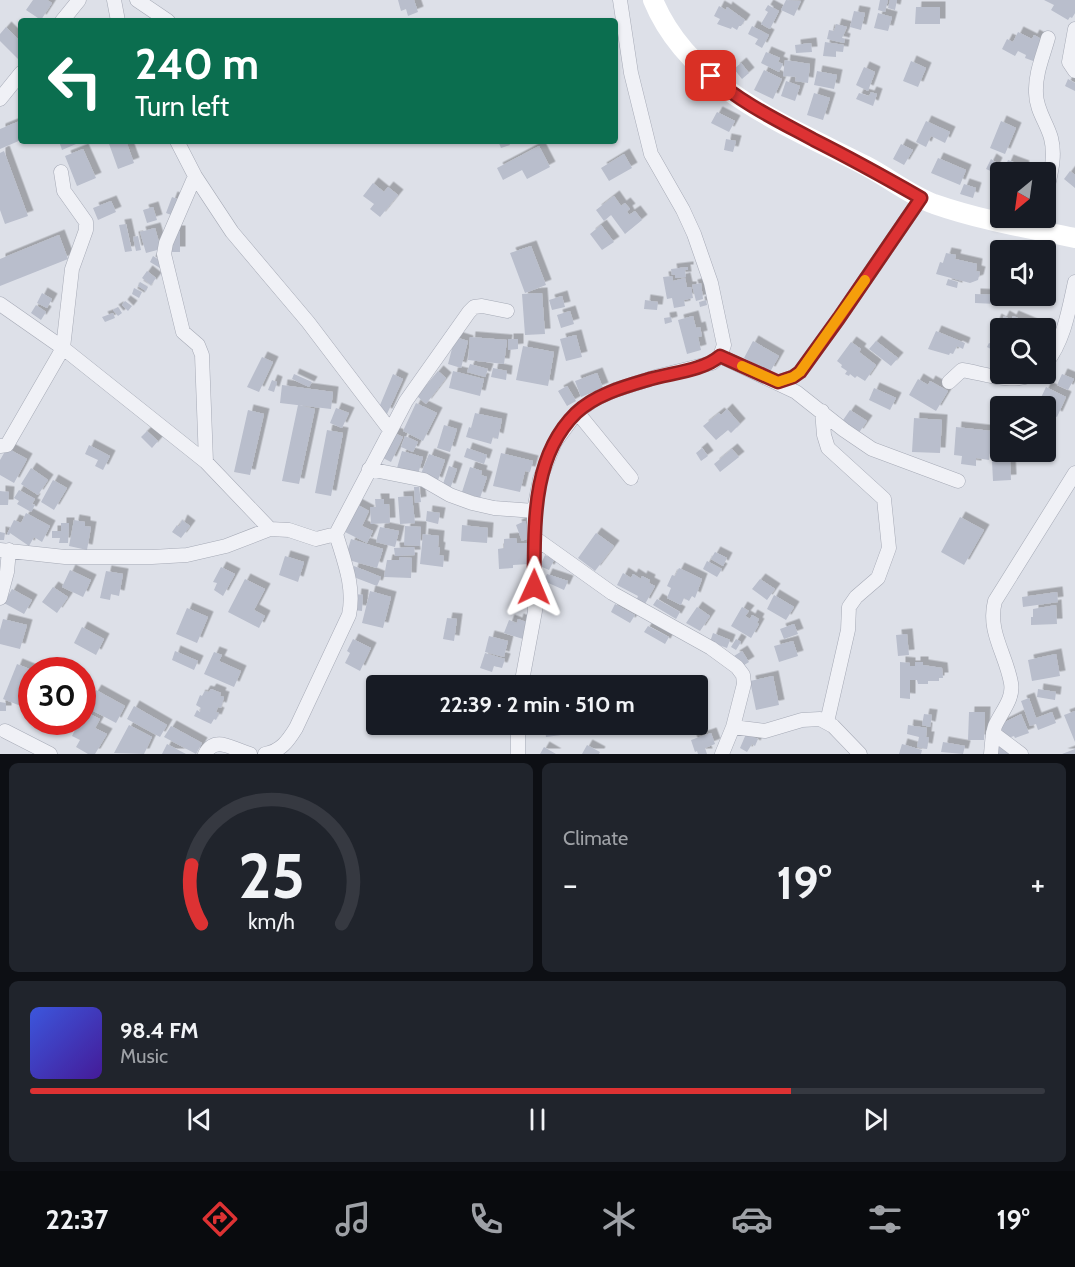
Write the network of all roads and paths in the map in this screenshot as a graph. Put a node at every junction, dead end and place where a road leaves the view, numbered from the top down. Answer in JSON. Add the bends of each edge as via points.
{"nodes":[{"id":1,"x":79,"y":0,"type":"edge"},
{"id":2,"x":114,"y":0,"type":"edge"},
{"id":3,"x":137,"y":0,"type":"edge"},
{"id":4,"x":620,"y":0,"type":"edge"},
{"id":5,"x":653,"y":0,"type":"edge"},
{"id":6,"x":64,"y":18,"type":"edge"},
{"id":7,"x":117,"y":18,"type":"edge"},
{"id":8,"x":164,"y":18,"type":"edge"},
{"id":9,"x":1075,"y":29,"type":"edge"},
{"id":10,"x":1048,"y":38,"type":"dead end"},
{"id":11,"x":1075,"y":71,"type":"edge"},
{"id":12,"x":18,"y":77,"type":"edge"},
{"id":13,"x":0,"y":99,"type":"edge"},
{"id":14,"x":179,"y":144,"type":"edge"},
{"id":15,"x":1051,"y":162,"type":"edge"},
{"id":16,"x":61,"y":172,"type":"dead end"},
{"id":17,"x":195,"y":176,"type":"junction"},
{"id":18,"x":921,"y":198,"type":"junction"},
{"id":19,"x":990,"y":221,"type":"edge"},
{"id":20,"x":1049,"y":228,"type":"edge"},
{"id":21,"x":1075,"y":238,"type":"edge"},
{"id":22,"x":1075,"y":282,"type":"edge"},
{"id":23,"x":0,"y":304,"type":"edge"},
{"id":24,"x":507,"y":311,"type":"dead end"},
{"id":25,"x":1056,"y":344,"type":"edge"},
{"id":26,"x":63,"y":348,"type":"junction"},
{"id":27,"x":720,"y":356,"type":"junction"},
{"id":28,"x":990,"y":375,"type":"edge"},
{"id":29,"x":778,"y":382,"type":"junction"},
{"id":30,"x":949,"y":382,"type":"dead end"},
{"id":31,"x":822,"y":411,"type":"junction"},
{"id":32,"x":577,"y":412,"type":"junction"},
{"id":33,"x":390,"y":430,"type":"junction"},
{"id":34,"x":0,"y":446,"type":"edge"},
{"id":35,"x":206,"y":462,"type":"junction"},
{"id":36,"x":369,"y":469,"type":"junction"},
{"id":37,"x":1075,"y":473,"type":"edge"},
{"id":38,"x":631,"y":478,"type":"dead end"},
{"id":39,"x":958,"y":481,"type":"dead end"},
{"id":40,"x":534,"y":511,"type":"junction"},
{"id":41,"x":270,"y":529,"type":"junction"},
{"id":42,"x":336,"y":534,"type":"junction"},
{"id":43,"x":535,"y":538,"type":"junction"},
{"id":44,"x":5,"y":550,"type":"edge"},
{"id":45,"x":0,"y":598,"type":"edge"},
{"id":46,"x":523,"y":675,"type":"edge"},
{"id":47,"x":827,"y":722,"type":"junction"},
{"id":48,"x":733,"y":727,"type":"junction"},
{"id":49,"x":5,"y":731,"type":"dead end"},
{"id":50,"x":993,"y":733,"type":"junction"},
{"id":51,"x":519,"y":735,"type":"edge"},
{"id":52,"x":50,"y":754,"type":"edge"},
{"id":53,"x":205,"y":754,"type":"edge"},
{"id":54,"x":250,"y":754,"type":"edge"},
{"id":55,"x":265,"y":754,"type":"edge"},
{"id":56,"x":518,"y":754,"type":"edge"},
{"id":57,"x":722,"y":754,"type":"edge"},
{"id":58,"x":860,"y":754,"type":"edge"},
{"id":59,"x":991,"y":754,"type":"edge"},
{"id":60,"x":1021,"y":754,"type":"edge"}],
"edges":[{"from":1,"to":6,"type":"street"},
{"from":2,"to":7,"type":"street"},
{"from":3,"to":8,"type":"street"},
{"from":4,"to":27,"type":"street","via":[[631,73],[651,154],[683,210],[711,283],[724,345]]},
{"from":5,"to":18,"type":"street","via":[[661,19],[685,52],[724,88]]},
{"from":9,"to":11,"type":"street","via":[[1069,62]]},
{"from":10,"to":15,"type":"street","via":[[1036,94],[1051,137]]},
{"from":12,"to":13,"type":"street"},
{"from":14,"to":17,"type":"street"},
{"from":16,"to":26,"type":"street","via":[[64,191],[86,222],[72,269]]},
{"from":17,"to":33,"type":"street","via":[[232,232],[308,322]]},
{"from":17,"to":35,"type":"street","via":[[164,254],[183,332],[198,345],[202,355]]},
{"from":18,"to":19,"type":"street"},
{"from":18,"to":29,"type":"street","via":[[800,372]]},
{"from":20,"to":21,"type":"street"},
{"from":22,"to":25,"type":"street","via":[[1067,320]]},
{"from":23,"to":26,"type":"street"},
{"from":24,"to":33,"type":"street","via":[[474,307],[406,401]]},
{"from":26,"to":34,"type":"street","via":[[7,445]]},
{"from":26,"to":35,"type":"street"},
{"from":27,"to":29,"type":"street"},
{"from":27,"to":32,"type":"street","via":[[712,363],[615,390]]},
{"from":28,"to":30,"type":"street","via":[[962,370]]},
{"from":29,"to":31,"type":"street"},
{"from":31,"to":39,"type":"street","via":[[872,449]]},
{"from":31,"to":47,"type":"street","via":[[828,448],[884,499],[890,548],[878,578],[849,607],[848,630]]},
{"from":32,"to":38,"type":"street"},
{"from":32,"to":40,"type":"street","via":[[555,442],[540,479]]},
{"from":33,"to":36,"type":"street"},
{"from":35,"to":41,"type":"street"},
{"from":36,"to":40,"type":"street","via":[[424,480],[471,503]]},
{"from":36,"to":42,"type":"street"},
{"from":37,"to":50,"type":"street","via":[[994,601],[992,626],[1011,694]]},
{"from":40,"to":43,"type":"street"},
{"from":41,"to":42,"type":"street","via":[[289,530],[316,539]]},
{"from":41,"to":44,"type":"street","via":[[187,555],[65,557]]},
{"from":42,"to":55,"type":"street","via":[[350,579],[349,615],[296,728],[279,749]]},
{"from":43,"to":46,"type":"street","via":[[535,611]]},
{"from":43,"to":48,"type":"street","via":[[612,593],[711,648],[737,667],[744,684]]},
{"from":44,"to":45,"type":"street","via":[[7,572]]},
{"from":47,"to":48,"type":"street","via":[[802,720],[765,731]]},
{"from":47,"to":58,"type":"street"},
{"from":48,"to":57,"type":"street"},
{"from":49,"to":52,"type":"street"},
{"from":50,"to":59,"type":"street"},
{"from":50,"to":60,"type":"street"},
{"from":51,"to":56,"type":"street"},
{"from":53,"to":54,"type":"street","via":[[214,743]]}]}
